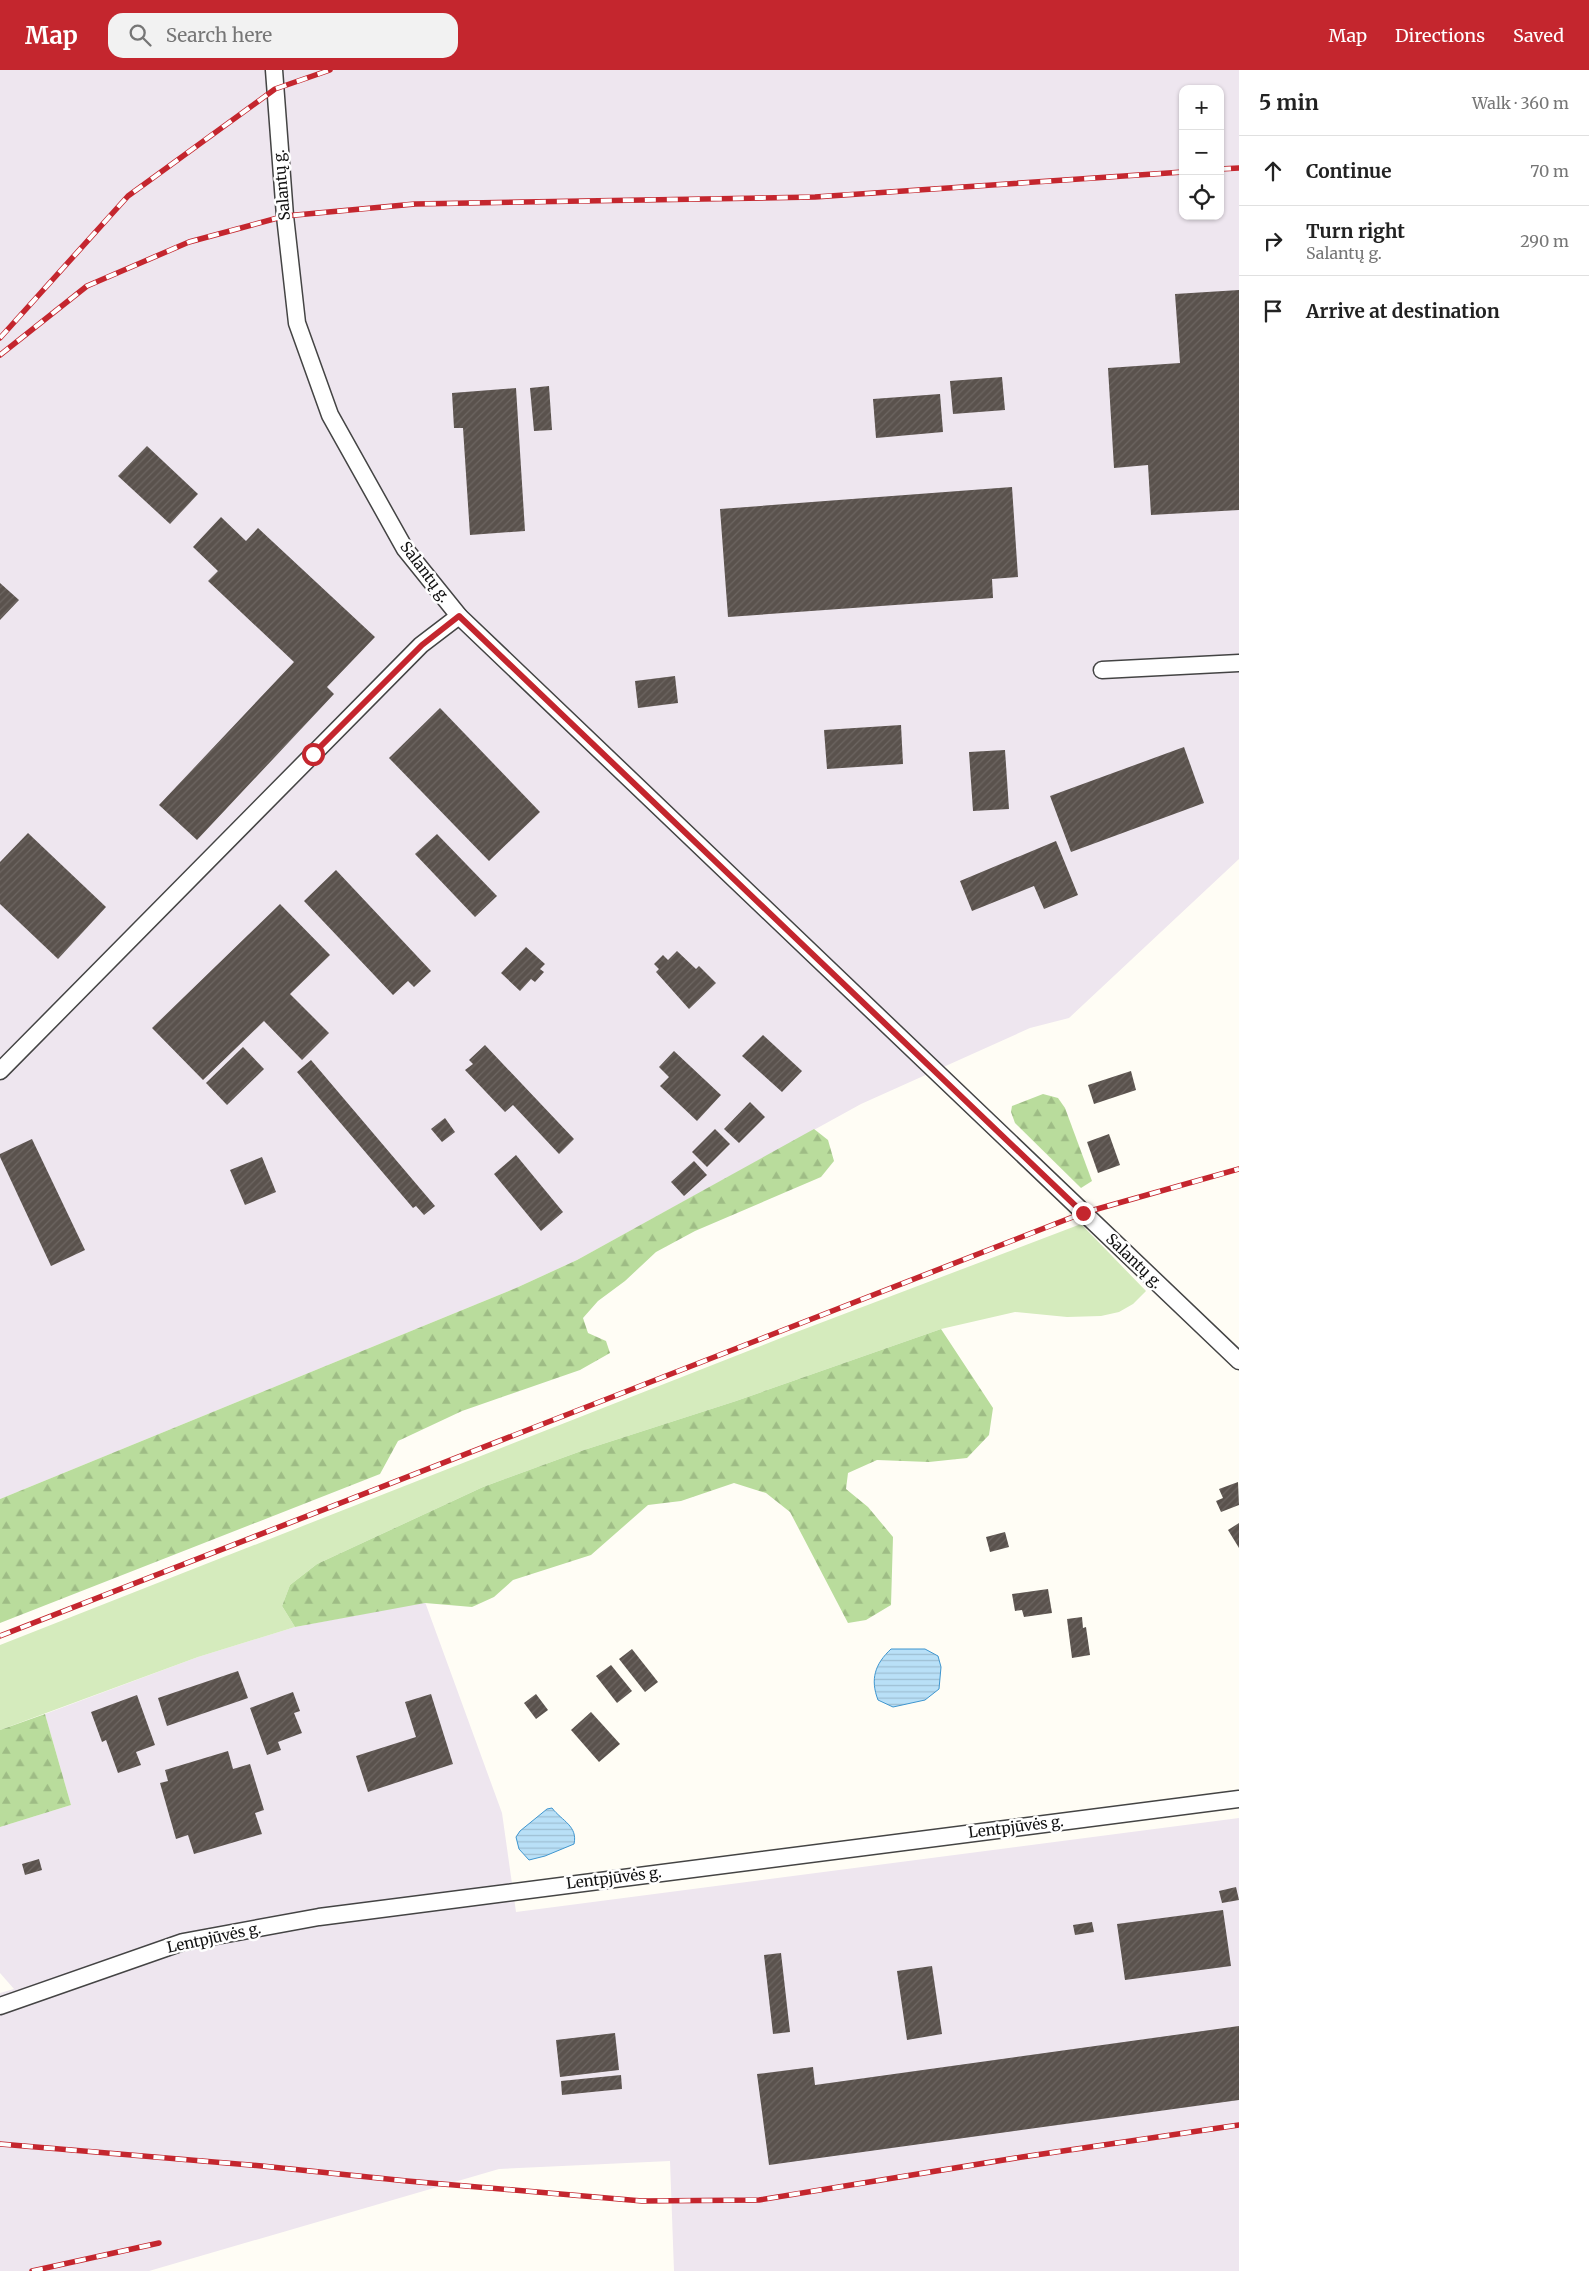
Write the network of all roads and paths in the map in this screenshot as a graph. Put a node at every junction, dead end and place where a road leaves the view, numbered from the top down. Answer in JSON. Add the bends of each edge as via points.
{"nodes":[{"id":1,"x":274,"y":70,"type":"edge"},
{"id":2,"x":459,"y":616,"type":"junction"},
{"id":3,"x":1239,"y":663,"type":"edge"},
{"id":4,"x":1102,"y":670,"type":"dead end"},
{"id":5,"x":0,"y":1071,"type":"edge"},
{"id":6,"x":1239,"y":1361,"type":"edge"},
{"id":7,"x":1239,"y":1799,"type":"edge"},
{"id":8,"x":0,"y":2006,"type":"edge"}],
"edges":[{"from":1,"to":2,"type":"street","name":"Salantų g.","via":[[284,216],[297,323],[330,415],[405,549]]},
{"from":2,"to":5,"type":"street","via":[[422,645]]},
{"from":2,"to":6,"type":"street","name":"Salantų g."},
{"from":3,"to":4,"type":"street"},
{"from":7,"to":8,"type":"street","name":"Lentpjūvės g.","via":[[320,1917],[182,1942]]}]}
